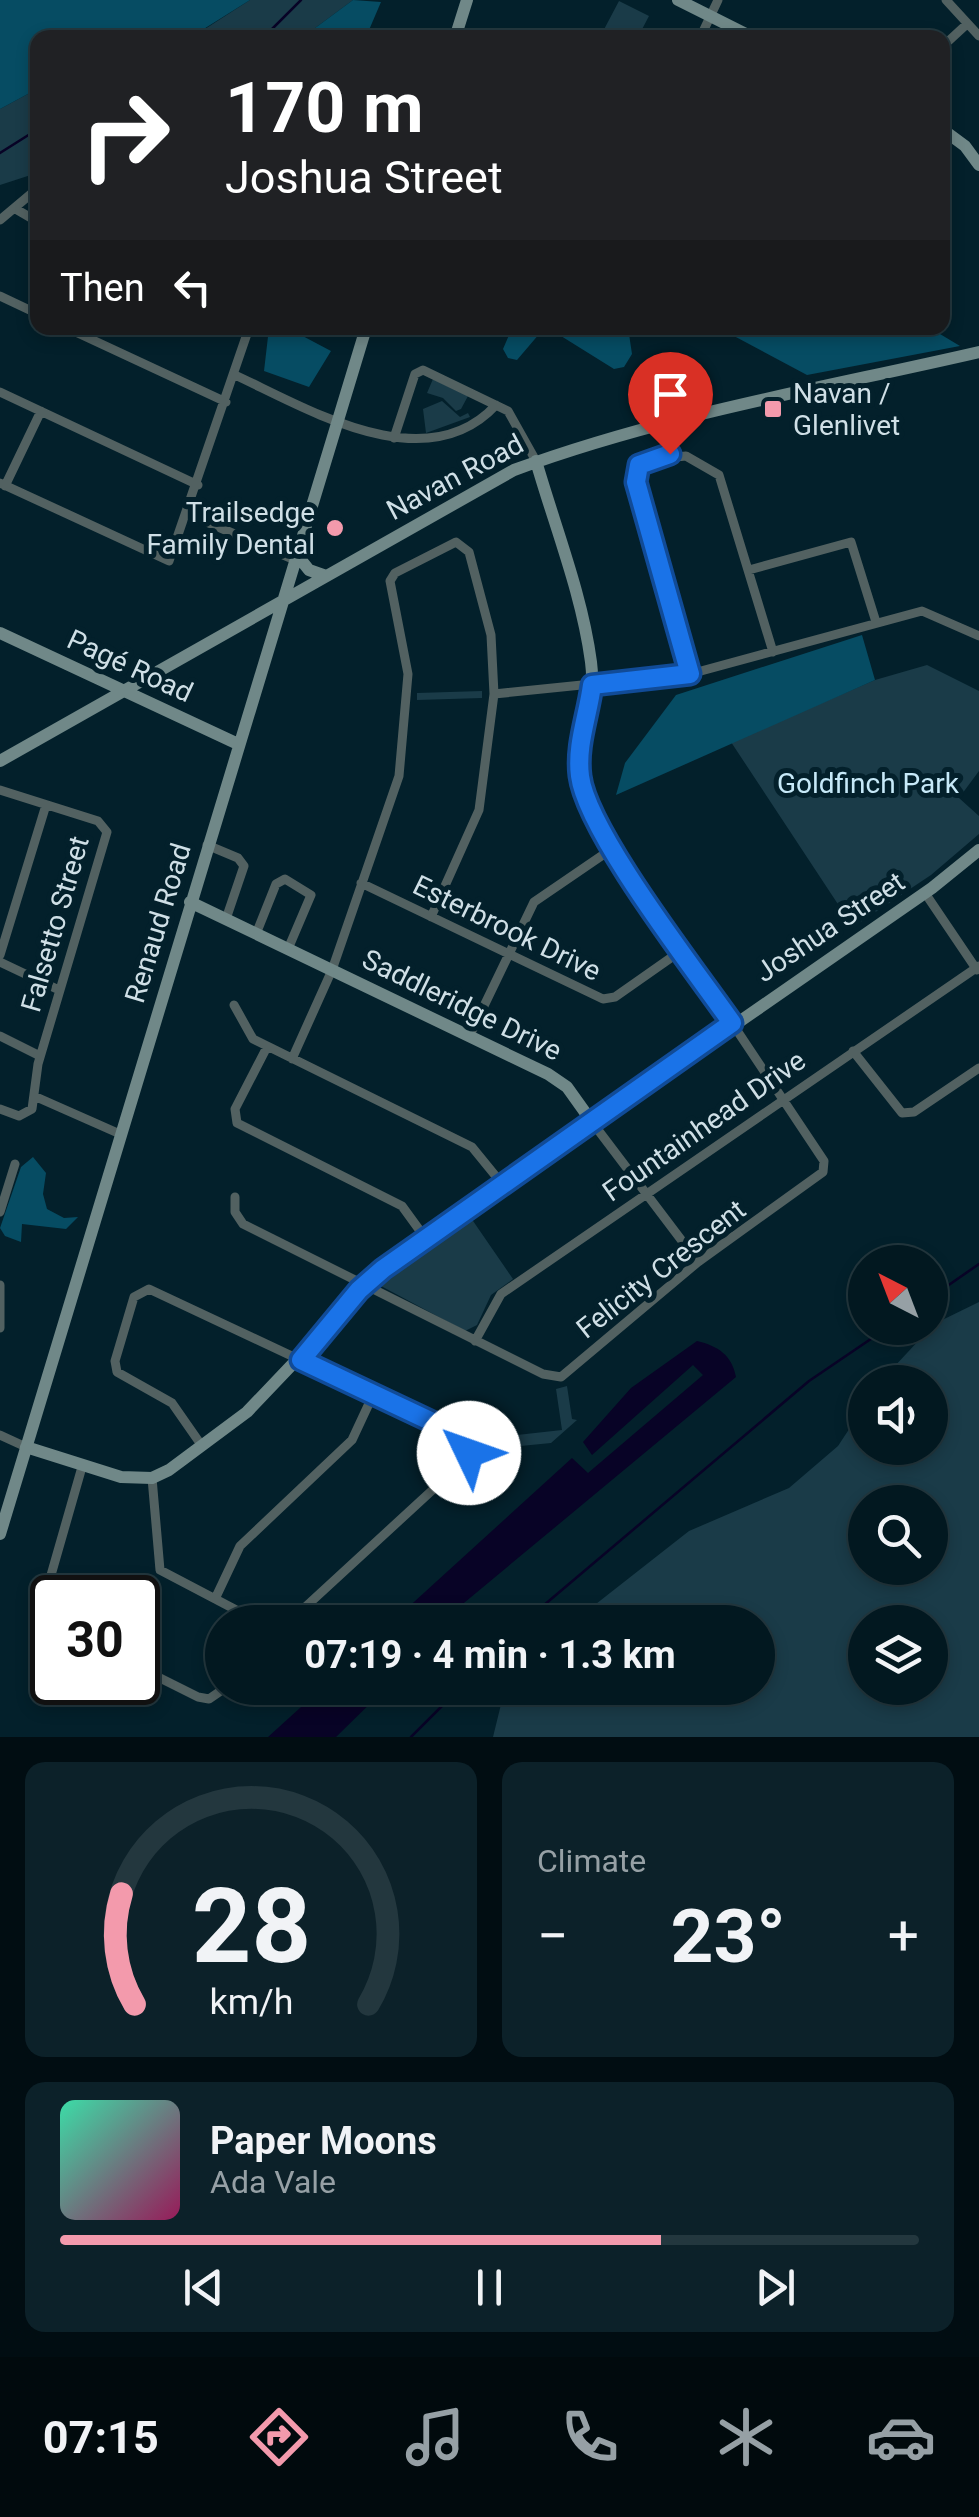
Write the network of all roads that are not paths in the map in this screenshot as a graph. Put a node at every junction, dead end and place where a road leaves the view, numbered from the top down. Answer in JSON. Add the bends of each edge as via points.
{"nodes":[{"id":1,"x":467,"y":0,"type":"edge"},
{"id":2,"x":678,"y":0,"type":"edge"},
{"id":3,"x":718,"y":0,"type":"edge"},
{"id":4,"x":946,"y":0,"type":"edge"},
{"id":5,"x":710,"y":16,"type":"junction"},
{"id":6,"x":968,"y":24,"type":"junction"},
{"id":7,"x":458,"y":30,"type":"edge"},
{"id":8,"x":704,"y":30,"type":"edge"},
{"id":9,"x":738,"y":30,"type":"edge"},
{"id":10,"x":979,"y":36,"type":"edge"},
{"id":11,"x":950,"y":40,"type":"edge"},
{"id":12,"x":950,"y":136,"type":"edge"},
{"id":13,"x":978,"y":159,"type":"edge"},
{"id":14,"x":30,"y":195,"type":"edge"},
{"id":15,"x":14,"y":208,"type":"junction"},
{"id":16,"x":30,"y":217,"type":"edge"},
{"id":17,"x":0,"y":220,"type":"edge"},
{"id":18,"x":0,"y":296,"type":"edge"},
{"id":19,"x":30,"y":310,"type":"edge"},
{"id":20,"x":82,"y":335,"type":"edge"},
{"id":21,"x":247,"y":335,"type":"edge"},
{"id":22,"x":364,"y":335,"type":"edge"},
{"id":23,"x":979,"y":352,"type":"edge"},
{"id":24,"x":235,"y":375,"type":"junction"},
{"id":25,"x":0,"y":392,"type":"edge"},
{"id":26,"x":226,"y":402,"type":"junction"},
{"id":27,"x":496,"y":405,"type":"junction"},
{"id":28,"x":41,"y":411,"type":"junction"},
{"id":29,"x":338,"y":420,"type":"junction"},
{"id":30,"x":394,"y":438,"type":"junction"},
{"id":31,"x":536,"y":462,"type":"junction"},
{"id":32,"x":2,"y":484,"type":"edge"},
{"id":33,"x":198,"y":485,"type":"junction"},
{"id":34,"x":188,"y":514,"type":"junction"},
{"id":35,"x":296,"y":557,"type":"junction"},
{"id":36,"x":749,"y":570,"type":"junction"},
{"id":37,"x":326,"y":576,"type":"junction"},
{"id":38,"x":282,"y":601,"type":"junction"},
{"id":39,"x":876,"y":622,"type":"junction"},
{"id":40,"x":0,"y":633,"type":"edge"},
{"id":41,"x":979,"y":636,"type":"edge"},
{"id":42,"x":773,"y":652,"type":"junction"},
{"id":43,"x":690,"y":674,"type":"junction"},
{"id":44,"x":592,"y":685,"type":"junction"},
{"id":45,"x":122,"y":691,"type":"junction"},
{"id":46,"x":494,"y":694,"type":"junction"},
{"id":47,"x":238,"y":744,"type":"junction"},
{"id":48,"x":0,"y":761,"type":"edge"},
{"id":49,"x":0,"y":790,"type":"edge"},
{"id":50,"x":46,"y":804,"type":"junction"},
{"id":51,"x":208,"y":846,"type":"junction"},
{"id":52,"x":613,"y":848,"type":"junction"},
{"id":53,"x":979,"y":850,"type":"edge"},
{"id":54,"x":361,"y":882,"type":"junction"},
{"id":55,"x":925,"y":893,"type":"junction"},
{"id":56,"x":190,"y":902,"type":"junction"},
{"id":57,"x":431,"y":917,"type":"junction"},
{"id":58,"x":226,"y":919,"type":"junction"},
{"id":59,"x":256,"y":934,"type":"junction"},
{"id":60,"x":288,"y":949,"type":"junction"},
{"id":61,"x":682,"y":950,"type":"junction"},
{"id":62,"x":509,"y":954,"type":"junction"},
{"id":63,"x":0,"y":959,"type":"edge"},
{"id":64,"x":978,"y":968,"type":"edge"},
{"id":65,"x":332,"y":970,"type":"junction"},
{"id":66,"x":59,"y":990,"type":"junction"},
{"id":67,"x":234,"y":1005,"type":"dead end"},
{"id":68,"x":732,"y":1023,"type":"junction"},
{"id":69,"x":470,"y":1035,"type":"junction"},
{"id":70,"x":0,"y":1036,"type":"edge"},
{"id":71,"x":267,"y":1048,"type":"junction"},
{"id":72,"x":853,"y":1051,"type":"junction"},
{"id":73,"x":40,"y":1056,"type":"junction"},
{"id":74,"x":292,"y":1059,"type":"junction"},
{"id":75,"x":979,"y":1068,"type":"edge"},
{"id":76,"x":34,"y":1096,"type":"junction"},
{"id":77,"x":783,"y":1099,"type":"junction"},
{"id":78,"x":0,"y":1109,"type":"edge"},
{"id":79,"x":592,"y":1122,"type":"junction"},
{"id":80,"x":120,"y":1134,"type":"junction"},
{"id":81,"x":15,"y":1164,"type":"dead end"},
{"id":82,"x":503,"y":1185,"type":"junction"},
{"id":83,"x":646,"y":1194,"type":"junction"},
{"id":84,"x":2,"y":1196,"type":"edge"},
{"id":85,"x":235,"y":1197,"type":"dead end"},
{"id":86,"x":0,"y":1212,"type":"edge"},
{"id":87,"x":426,"y":1238,"type":"junction"},
{"id":88,"x":698,"y":1262,"type":"junction"},
{"id":89,"x":367,"y":1283,"type":"junction"},
{"id":90,"x":0,"y":1285,"type":"edge"},
{"id":91,"x":0,"y":1328,"type":"edge"},
{"id":92,"x":475,"y":1341,"type":"junction"},
{"id":93,"x":301,"y":1360,"type":"junction"},
{"id":94,"x":374,"y":1394,"type":"junction"},
{"id":95,"x":0,"y":1436,"type":"edge"},
{"id":96,"x":202,"y":1446,"type":"junction"},
{"id":97,"x":26,"y":1447,"type":"junction"},
{"id":98,"x":82,"y":1467,"type":"junction"},
{"id":99,"x":152,"y":1478,"type":"junction"},
{"id":100,"x":0,"y":1534,"type":"edge"},
{"id":101,"x":51,"y":1575,"type":"edge"},
{"id":102,"x":215,"y":1600,"type":"junction"},
{"id":103,"x":225,"y":1605,"type":"edge"},
{"id":104,"x":307,"y":1605,"type":"edge"},
{"id":105,"x":160,"y":1679,"type":"edge"},
{"id":106,"x":205,"y":1699,"type":"edge"}],
"edges":[{"from":1,"to":7,"type":"street"},
{"from":2,"to":5,"type":"street"},
{"from":3,"to":5,"type":"street"},
{"from":4,"to":6,"type":"street"},
{"from":5,"to":8,"type":"street"},
{"from":5,"to":9,"type":"street"},
{"from":6,"to":10,"type":"street"},
{"from":6,"to":11,"type":"street"},
{"from":12,"to":13,"type":"street"},
{"from":14,"to":15,"type":"street"},
{"from":15,"to":16,"type":"street"},
{"from":15,"to":17,"type":"street"},
{"from":18,"to":19,"type":"street"},
{"from":20,"to":26,"type":"street"},
{"from":21,"to":24,"type":"street"},
{"from":22,"to":29,"type":"street","name":"Renaud Road"},
{"from":23,"to":31,"type":"street","name":"Navan Road","via":[[666,422]]},
{"from":24,"to":26,"type":"street"},
{"from":24,"to":29,"type":"street"},
{"from":25,"to":28,"type":"street"},
{"from":26,"to":33,"type":"street"},
{"from":27,"to":30,"type":"street","via":[[451,431]]},
{"from":27,"to":30,"type":"street","via":[[428,371],[417,372]]},
{"from":27,"to":31,"type":"street","via":[[512,416]]},
{"from":28,"to":32,"type":"street"},
{"from":28,"to":33,"type":"street"},
{"from":29,"to":30,"type":"street"},
{"from":29,"to":35,"type":"street","name":"Renaud Road"},
{"from":31,"to":37,"type":"street","name":"Navan Road"},
{"from":31,"to":44,"type":"street","via":[[588,643]]},
{"from":32,"to":34,"type":"street","via":[[164,562],[171,560]]},
{"from":33,"to":34,"type":"street"},
{"from":34,"to":35,"type":"street"},
{"from":35,"to":37,"type":"street"},
{"from":35,"to":38,"type":"street","name":"Renaud Road"},
{"from":36,"to":39,"type":"street","via":[[850,542]]},
{"from":36,"to":42,"type":"street"},
{"from":36,"to":43,"type":"street","via":[[719,475],[670,454],[639,465],[636,482]]},
{"from":37,"to":38,"type":"street","name":"Navan Road"},
{"from":38,"to":45,"type":"street","name":"Navan Road"},
{"from":38,"to":47,"type":"street","name":"Renaud Road"},
{"from":39,"to":41,"type":"street","via":[[922,611]]},
{"from":39,"to":42,"type":"street"},
{"from":40,"to":45,"type":"street","name":"Pagé Road"},
{"from":42,"to":43,"type":"street"},
{"from":43,"to":44,"type":"street"},
{"from":44,"to":46,"type":"street"},
{"from":44,"to":52,"type":"street","via":[[580,780]]},
{"from":45,"to":47,"type":"street","name":"Pagé Road"},
{"from":45,"to":48,"type":"street","name":"Navan Road"},
{"from":46,"to":54,"type":"street","via":[[491,636],[469,552],[456,542],[395,573],[390,582],[408,674],[399,776]]},
{"from":46,"to":57,"type":"street","via":[[479,810]]},
{"from":47,"to":51,"type":"street","name":"Renaud Road"},
{"from":49,"to":50,"type":"street","name":"Falsetto Street"},
{"from":50,"to":63,"type":"street"},
{"from":50,"to":66,"type":"street","name":"Falsetto Street","via":[[98,820],[107,832]]},
{"from":51,"to":56,"type":"street","name":"Renaud Road"},
{"from":51,"to":58,"type":"street","via":[[244,866]]},
{"from":52,"to":61,"type":"street"},
{"from":52,"to":62,"type":"street","via":[[534,902]]},
{"from":53,"to":55,"type":"street","name":"Joshua Street"},
{"from":54,"to":57,"type":"street","name":"Esterbrook Drive"},
{"from":54,"to":65,"type":"street"},
{"from":55,"to":64,"type":"street"},
{"from":55,"to":68,"type":"street","name":"Joshua Street"},
{"from":56,"to":58,"type":"street","name":"Saddleridge Drive"},
{"from":56,"to":80,"type":"street","name":"Renaud Road"},
{"from":57,"to":62,"type":"street","name":"Esterbrook Drive"},
{"from":58,"to":59,"type":"street","name":"Saddleridge Drive"},
{"from":59,"to":60,"type":"street","name":"Saddleridge Drive"},
{"from":59,"to":60,"type":"street","via":[[276,884],[296,883],[311,895]]},
{"from":60,"to":65,"type":"street","name":"Saddleridge Drive"},
{"from":61,"to":62,"type":"street","name":"Esterbrook Drive","via":[[610,999]]},
{"from":61,"to":68,"type":"street"},
{"from":62,"to":69,"type":"street"},
{"from":63,"to":66,"type":"street"},
{"from":64,"to":72,"type":"street","name":"Fountainhead Drive"},
{"from":65,"to":69,"type":"street","name":"Saddleridge Drive"},
{"from":65,"to":74,"type":"street"},
{"from":66,"to":73,"type":"street","name":"Falsetto Street"},
{"from":67,"to":71,"type":"street","via":[[244,1030]]},
{"from":68,"to":77,"type":"street","name":"Felicity Crescent"},
{"from":68,"to":79,"type":"street","name":"Joshua Street"},
{"from":69,"to":79,"type":"street","name":"Saddleridge Drive","via":[[559,1080]]},
{"from":70,"to":73,"type":"street"},
{"from":71,"to":74,"type":"street"},
{"from":71,"to":87,"type":"street","via":[[236,1109],[237,1123],[402,1206]]},
{"from":72,"to":75,"type":"street","via":[[902,1114]]},
{"from":72,"to":77,"type":"street","name":"Fountainhead Drive"},
{"from":73,"to":76,"type":"street","name":"Falsetto Street"},
{"from":74,"to":82,"type":"street","via":[[472,1147]]},
{"from":76,"to":78,"type":"street","via":[[24,1116]]},
{"from":76,"to":80,"type":"street"},
{"from":77,"to":83,"type":"street","name":"Fountainhead Drive"},
{"from":77,"to":88,"type":"street","name":"Felicity Crescent","via":[[824,1162],[823,1172]]},
{"from":79,"to":82,"type":"street","name":"Joshua Street"},
{"from":79,"to":83,"type":"street","name":"Saddleridge Drive"},
{"from":80,"to":97,"type":"street","name":"Renaud Road"},
{"from":81,"to":84,"type":"street"},
{"from":82,"to":87,"type":"street","name":"Joshua Street"},
{"from":83,"to":88,"type":"street","name":"Saddleridge Drive"},
{"from":83,"to":92,"type":"street","name":"Fountainhead Drive","via":[[501,1294]]},
{"from":84,"to":86,"type":"street"},
{"from":85,"to":89,"type":"street","name":"Felicity Crescent","via":[[243,1224]]},
{"from":87,"to":89,"type":"street","name":"Joshua Street"},
{"from":88,"to":92,"type":"street","name":"Felicity Crescent","via":[[561,1378]]},
{"from":89,"to":92,"type":"street","name":"Felicity Crescent"},
{"from":89,"to":93,"type":"street","name":"Joshua Street"},
{"from":90,"to":91,"type":"street"},
{"from":93,"to":94,"type":"street"},
{"from":93,"to":96,"type":"street","name":"Joshua Street"},
{"from":93,"to":96,"type":"street","via":[[149,1289],[134,1297],[116,1372],[172,1403]]},
{"from":94,"to":102,"type":"street","via":[[352,1440],[240,1546]]},
{"from":94,"to":104,"type":"street","via":[[464,1437],[469,1453]]},
{"from":95,"to":97,"type":"street"},
{"from":96,"to":99,"type":"street","name":"Joshua Street"},
{"from":97,"to":98,"type":"street"},
{"from":97,"to":100,"type":"street","name":"Renaud Road"},
{"from":98,"to":99,"type":"street"},
{"from":98,"to":101,"type":"street"},
{"from":99,"to":102,"type":"street","via":[[160,1570]]},
{"from":102,"to":103,"type":"street"},
{"from":105,"to":106,"type":"street"}]}
